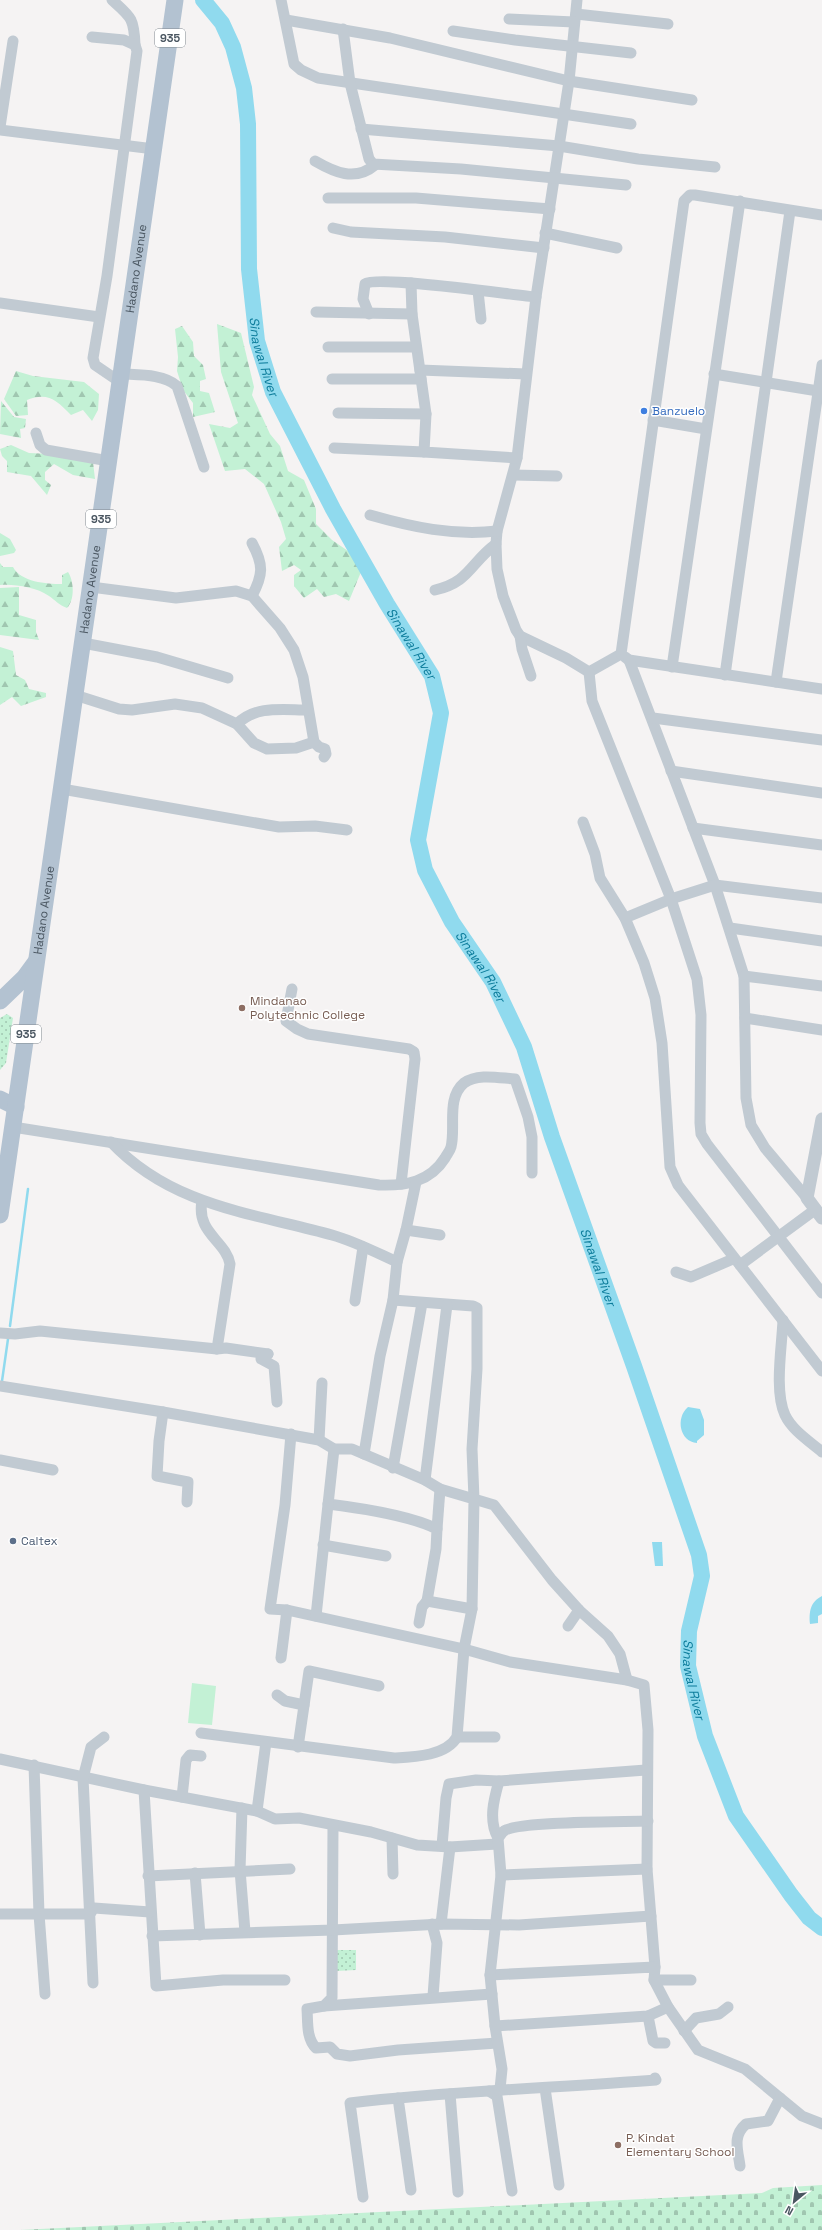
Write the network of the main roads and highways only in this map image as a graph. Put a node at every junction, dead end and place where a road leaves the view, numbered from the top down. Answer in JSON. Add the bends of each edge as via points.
{"nodes":[{"id":1,"x":175,"y":0,"type":"edge"},
{"id":2,"x":36,"y":961,"type":"junction"},
{"id":3,"x":0,"y":1001,"type":"edge"},
{"id":4,"x":0,"y":1099,"type":"edge"},
{"id":5,"x":16,"y":1107,"type":"junction"},
{"id":6,"x":0,"y":1215,"type":"edge"}],
"edges":[{"from":1,"to":2,"type":"main road","name":"Hadano Avenue","number":"935"},
{"from":2,"to":3,"type":"main road","via":[[24,978]]},
{"from":2,"to":5,"type":"main road","name":"Hadano Avenue","number":"935"},
{"from":4,"to":5,"type":"main road"},
{"from":5,"to":6,"type":"main road","name":"Hadano Avenue"}]}
